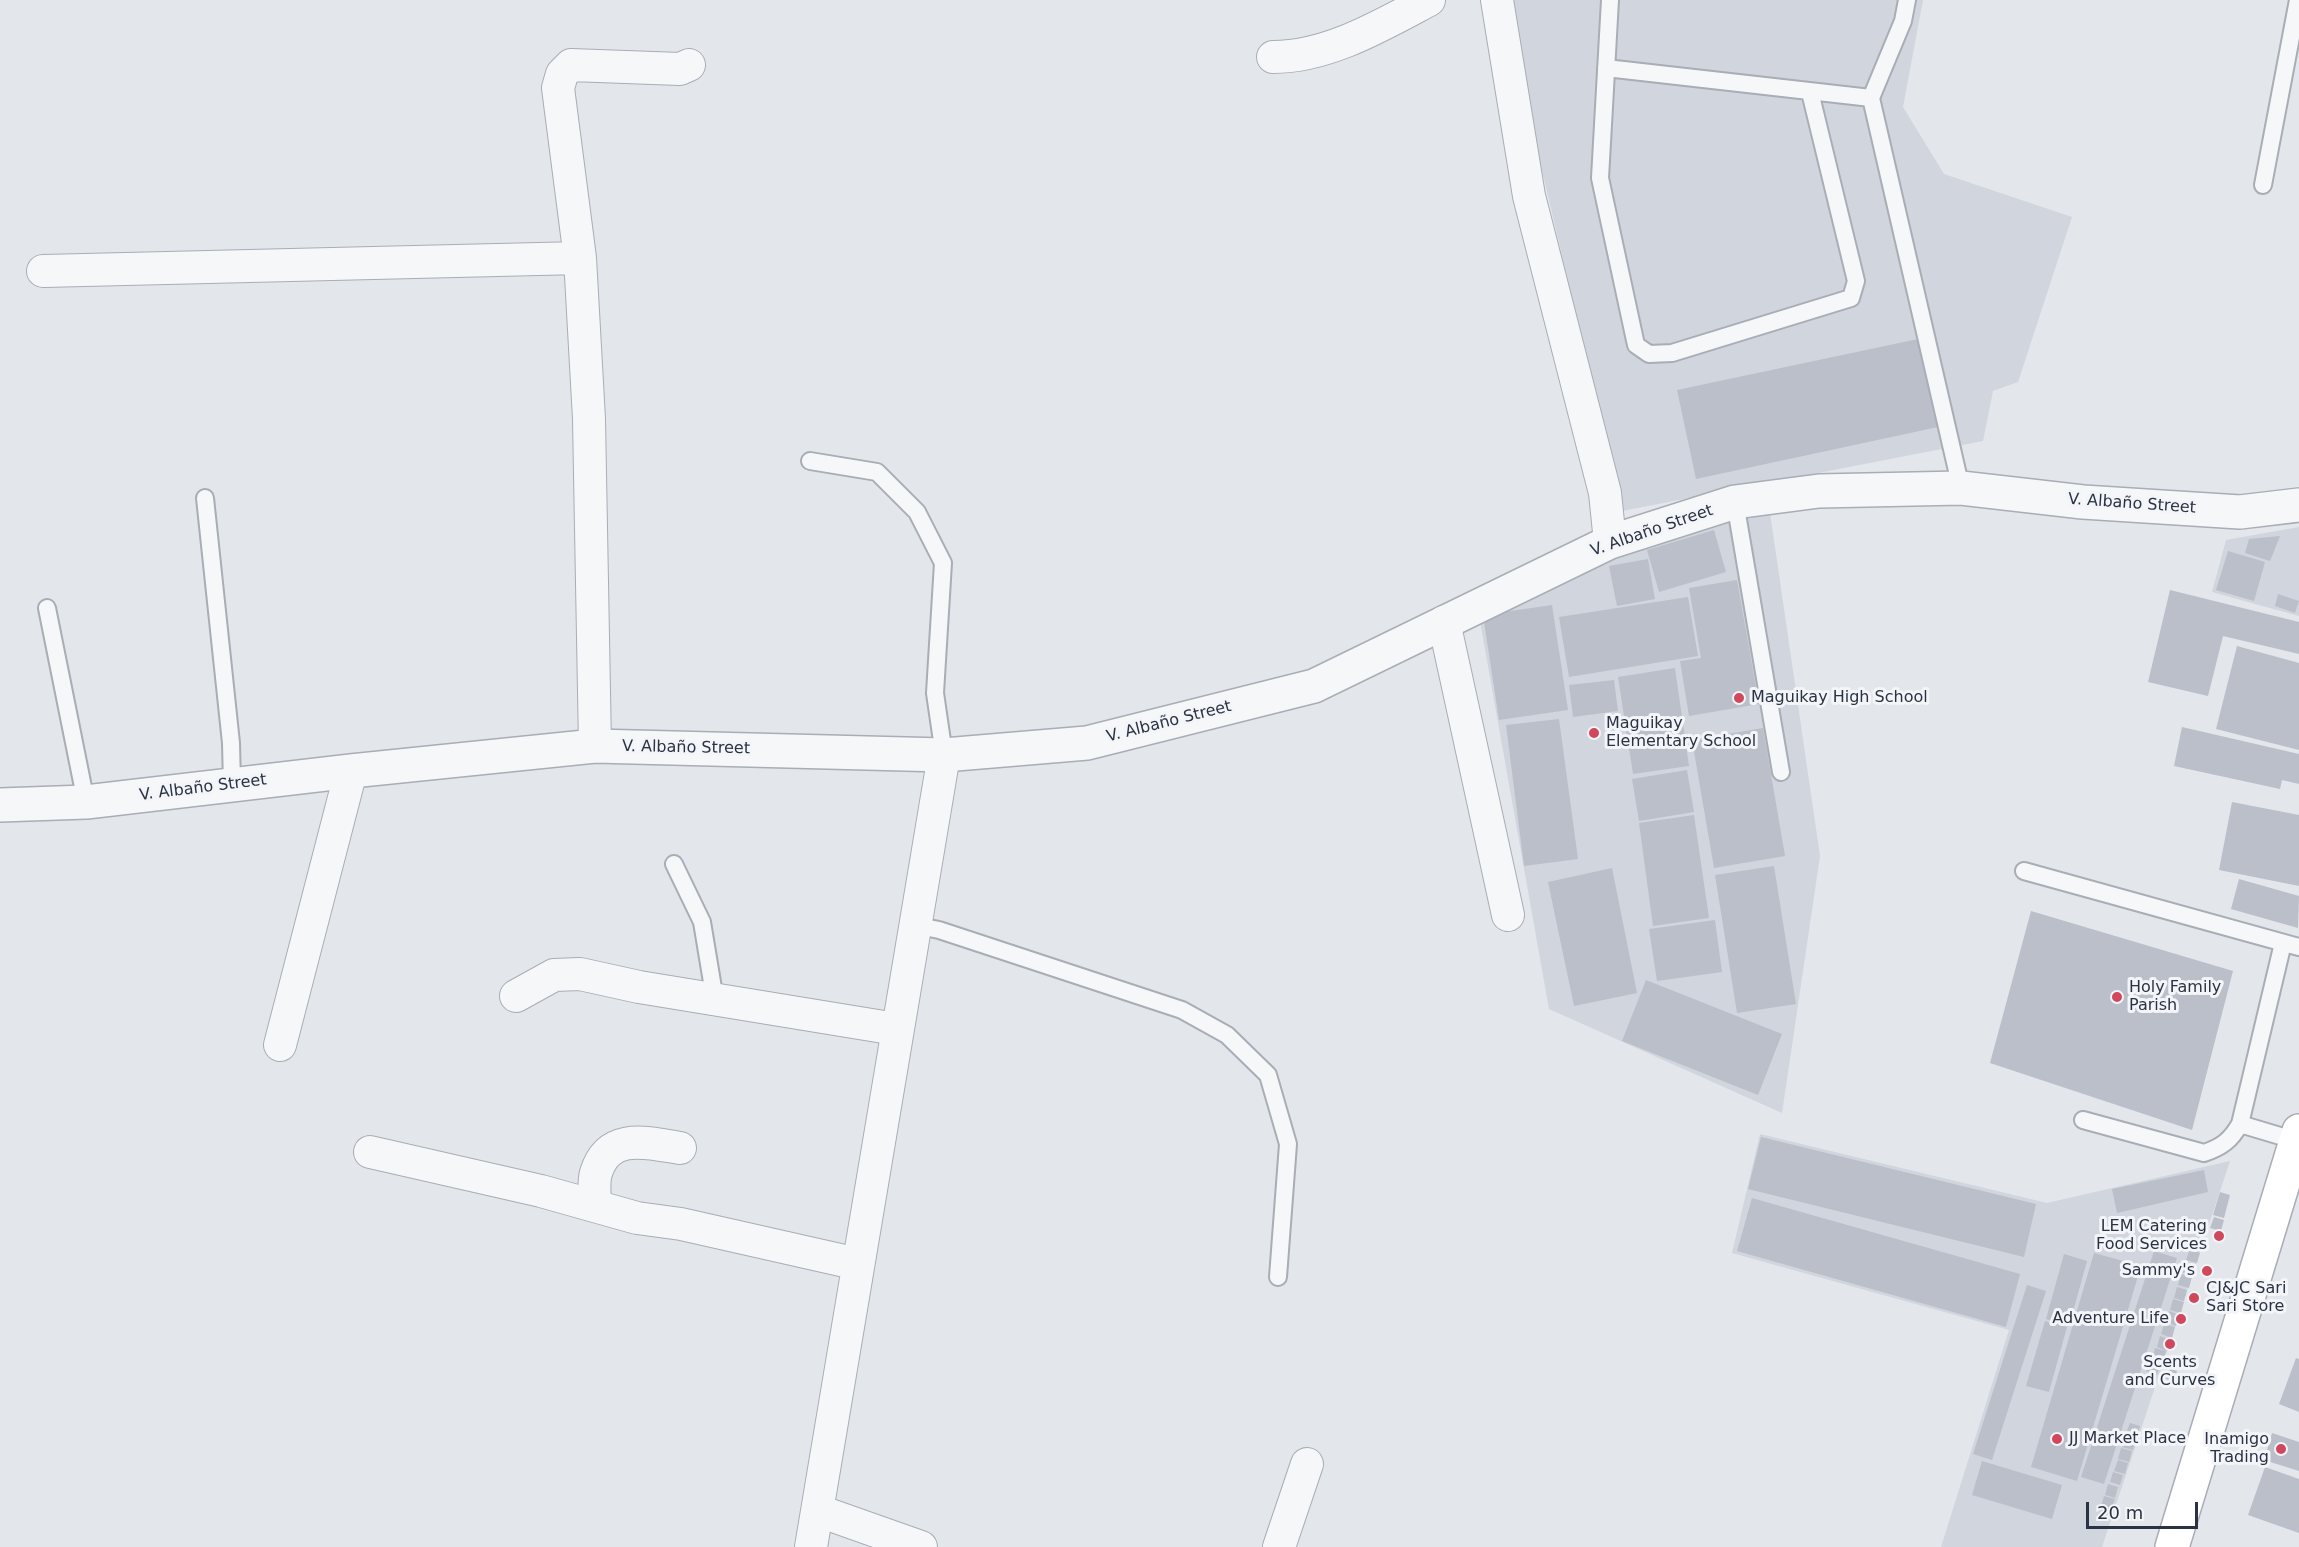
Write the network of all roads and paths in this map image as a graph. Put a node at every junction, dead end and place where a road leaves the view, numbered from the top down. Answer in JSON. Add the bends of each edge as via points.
{"nodes":[{"id":1,"x":1429,"y":0,"type":"edge"},
{"id":2,"x":1497,"y":0,"type":"edge"},
{"id":3,"x":1610,"y":0,"type":"edge"},
{"id":4,"x":1906,"y":0,"type":"edge"},
{"id":5,"x":2298,"y":0,"type":"edge"},
{"id":6,"x":1273,"y":57,"type":"dead end"},
{"id":7,"x":689,"y":65,"type":"dead end"},
{"id":8,"x":1606,"y":68,"type":"junction"},
{"id":9,"x":1810,"y":92,"type":"junction"},
{"id":10,"x":1870,"y":98,"type":"junction"},
{"id":11,"x":2263,"y":184,"type":"dead end"},
{"id":12,"x":580,"y":258,"type":"junction"},
{"id":13,"x":43,"y":271,"type":"dead end"},
{"id":14,"x":810,"y":461,"type":"dead end"},
{"id":15,"x":1961,"y":488,"type":"junction"},
{"id":16,"x":205,"y":498,"type":"dead end"},
{"id":17,"x":1735,"y":502,"type":"junction"},
{"id":18,"x":2299,"y":505,"type":"edge"},
{"id":19,"x":1610,"y":542,"type":"junction"},
{"id":20,"x":47,"y":608,"type":"dead end"},
{"id":21,"x":1444,"y":622,"type":"junction"},
{"id":22,"x":595,"y":746,"type":"junction"},
{"id":23,"x":944,"y":755,"type":"junction"},
{"id":24,"x":351,"y":771,"type":"junction"},
{"id":25,"x":1781,"y":772,"type":"dead end"},
{"id":26,"x":232,"y":784,"type":"junction"},
{"id":27,"x":86,"y":802,"type":"junction"},
{"id":28,"x":0,"y":805,"type":"edge"},
{"id":29,"x":674,"y":864,"type":"dead end"},
{"id":30,"x":2024,"y":871,"type":"dead end"},
{"id":31,"x":1508,"y":915,"type":"dead end"},
{"id":32,"x":915,"y":925,"type":"junction"},
{"id":33,"x":2283,"y":943,"type":"junction"},
{"id":34,"x":2299,"y":947,"type":"edge"},
{"id":35,"x":516,"y":996,"type":"dead end"},
{"id":36,"x":715,"y":1000,"type":"junction"},
{"id":37,"x":896,"y":1029,"type":"junction"},
{"id":38,"x":280,"y":1045,"type":"dead end"},
{"id":39,"x":2083,"y":1120,"type":"dead end"},
{"id":40,"x":2240,"y":1124,"type":"junction"},
{"id":41,"x":2298,"y":1136,"type":"edge"},
{"id":42,"x":680,"y":1148,"type":"dead end"},
{"id":43,"x":370,"y":1152,"type":"dead end"},
{"id":44,"x":2290,"y":1198,"type":"edge"},
{"id":45,"x":595,"y":1206,"type":"junction"},
{"id":46,"x":858,"y":1264,"type":"junction"},
{"id":47,"x":1278,"y":1277,"type":"dead end"},
{"id":48,"x":1307,"y":1464,"type":"dead end"},
{"id":49,"x":819,"y":1511,"type":"junction"},
{"id":50,"x":811,"y":1547,"type":"edge"},
{"id":51,"x":921,"y":1547,"type":"edge"},
{"id":52,"x":1279,"y":1547,"type":"edge"},
{"id":53,"x":2172,"y":1547,"type":"edge"}],
"edges":[{"from":1,"to":6,"type":"street","via":[[1373,30],[1336,44]]},
{"from":2,"to":19,"type":"street","via":[[1529,196],[1605,494]]},
{"from":3,"to":8,"type":"lane"},
{"from":4,"to":10,"type":"lane","via":[[1903,21]]},
{"from":5,"to":11,"type":"lane"},
{"from":7,"to":12,"type":"street","via":[[680,69],[571,65],[562,74],[558,88]]},
{"from":8,"to":9,"type":"lane"},
{"from":8,"to":9,"type":"lane","via":[[1600,178],[1636,345],[1649,354],[1672,353],[1851,298],[1857,281]]},
{"from":9,"to":10,"type":"lane"},
{"from":10,"to":15,"type":"lane"},
{"from":12,"to":13,"type":"street"},
{"from":12,"to":22,"type":"street","via":[[589,419]]},
{"from":14,"to":23,"type":"lane","via":[[877,472],[917,512],[943,563],[935,693]]},
{"from":15,"to":17,"type":"street","name":"V. Albaño Street","via":[[1819,490]]},
{"from":15,"to":18,"type":"street","name":"V. Albaño Street","via":[[2240,512]]},
{"from":16,"to":26,"type":"lane"},
{"from":17,"to":19,"type":"street","name":"V. Albaño Street"},
{"from":17,"to":25,"type":"lane"},
{"from":19,"to":21,"type":"street","name":"V. Albaño Street"},
{"from":20,"to":27,"type":"lane"},
{"from":21,"to":23,"type":"street","name":"V. Albaño Street","via":[[1314,686],[1087,743]]},
{"from":21,"to":31,"type":"street"},
{"from":22,"to":23,"type":"street","name":"V. Albaño Street"},
{"from":22,"to":24,"type":"street","name":"V. Albaño Street"},
{"from":23,"to":32,"type":"street"},
{"from":24,"to":26,"type":"street","name":"V. Albaño Street"},
{"from":24,"to":38,"type":"street"},
{"from":26,"to":27,"type":"street","name":"V. Albaño Street"},
{"from":27,"to":28,"type":"street","name":"V. Albaño Street"},
{"from":29,"to":36,"type":"lane","via":[[702,922]]},
{"from":30,"to":33,"type":"lane"},
{"from":32,"to":37,"type":"street"},
{"from":32,"to":47,"type":"lane","via":[[1182,1011],[1227,1035],[1268,1075],[1288,1144]]},
{"from":33,"to":34,"type":"lane"},
{"from":33,"to":40,"type":"lane"},
{"from":35,"to":36,"type":"street","via":[[554,975],[580,974]]},
{"from":36,"to":37,"type":"street"},
{"from":37,"to":46,"type":"street"},
{"from":39,"to":40,"type":"lane","via":[[2204,1153],[2220,1147]]},
{"from":40,"to":41,"type":"lane"},
{"from":41,"to":44,"type":"main road"},
{"from":42,"to":45,"type":"street","via":[[634,1140],[608,1152],[595,1174]]},
{"from":43,"to":45,"type":"street"},
{"from":44,"to":53,"type":"main road"},
{"from":45,"to":46,"type":"street"},
{"from":46,"to":49,"type":"street"},
{"from":48,"to":52,"type":"street"},
{"from":49,"to":50,"type":"street"},
{"from":49,"to":51,"type":"street"}]}
